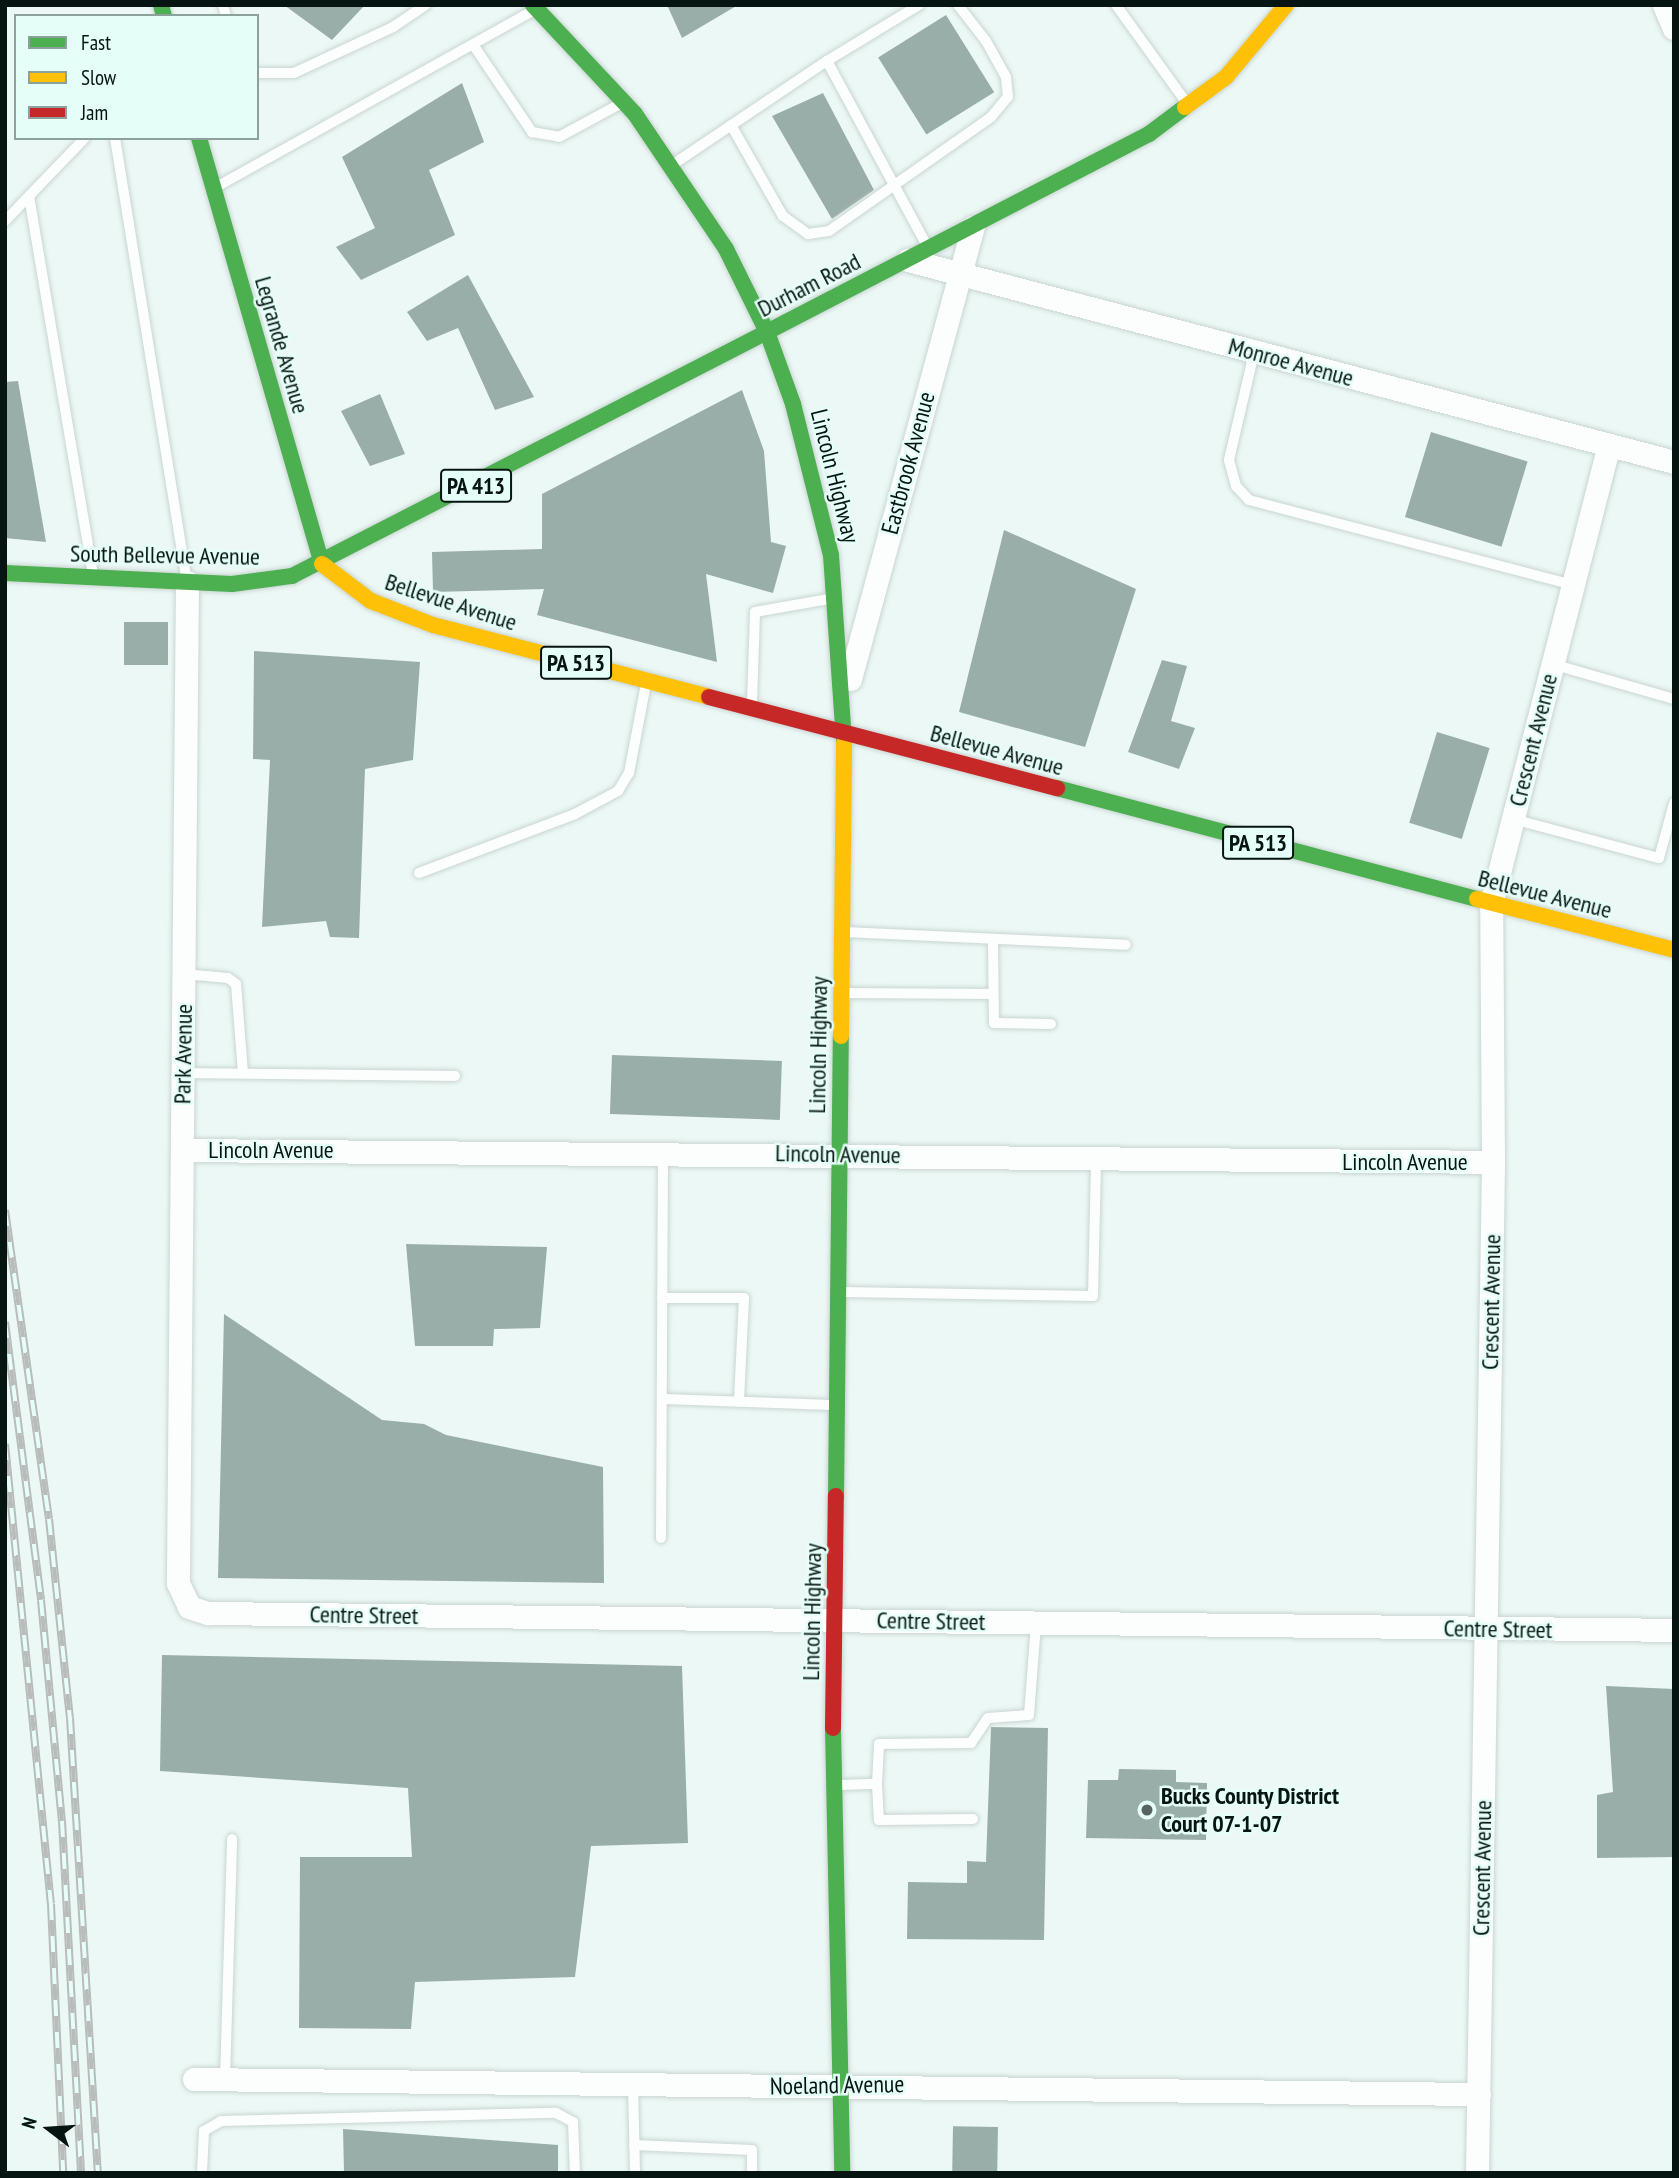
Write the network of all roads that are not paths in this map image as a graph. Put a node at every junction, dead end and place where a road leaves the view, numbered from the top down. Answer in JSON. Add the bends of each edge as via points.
{"nodes":[{"id":1,"x":426,"y":5,"type":"edge"},
{"id":2,"x":919,"y":5,"type":"edge"},
{"id":3,"x":958,"y":5,"type":"edge"},
{"id":4,"x":1116,"y":5,"type":"edge"},
{"id":5,"x":1286,"y":5,"type":"edge"},
{"id":6,"x":1664,"y":5,"type":"edge"},
{"id":7,"x":535,"y":7,"type":"edge"},
{"id":8,"x":412,"y":9,"type":"edge"},
{"id":9,"x":1674,"y":28,"type":"edge"},
{"id":10,"x":474,"y":46,"type":"junction"},
{"id":11,"x":827,"y":61,"type":"junction"},
{"id":12,"x":259,"y":73,"type":"edge"},
{"id":13,"x":624,"y":102,"type":"junction"},
{"id":14,"x":1189,"y":107,"type":"junction"},
{"id":15,"x":731,"y":125,"type":"junction"},
{"id":16,"x":83,"y":140,"type":"edge"},
{"id":17,"x":115,"y":140,"type":"edge"},
{"id":18,"x":200,"y":140,"type":"edge"},
{"id":19,"x":673,"y":164,"type":"junction"},
{"id":20,"x":897,"y":186,"type":"junction"},
{"id":21,"x":214,"y":189,"type":"junction"},
{"id":22,"x":29,"y":197,"type":"junction"},
{"id":23,"x":5,"y":221,"type":"edge"},
{"id":24,"x":973,"y":227,"type":"junction"},
{"id":25,"x":929,"y":249,"type":"junction"},
{"id":26,"x":908,"y":260,"type":"junction"},
{"id":27,"x":960,"y":274,"type":"junction"},
{"id":28,"x":767,"y":332,"type":"junction"},
{"id":29,"x":1254,"y":353,"type":"junction"},
{"id":30,"x":1609,"y":445,"type":"junction"},
{"id":31,"x":1674,"y":462,"type":"edge"},
{"id":32,"x":322,"y":564,"type":"junction"},
{"id":33,"x":5,"y":573,"type":"edge"},
{"id":34,"x":93,"y":578,"type":"junction"},
{"id":35,"x":187,"y":582,"type":"junction"},
{"id":36,"x":1573,"y":585,"type":"junction"},
{"id":37,"x":837,"y":597,"type":"junction"},
{"id":38,"x":1552,"y":664,"type":"junction"},
{"id":39,"x":647,"y":681,"type":"junction"},
{"id":40,"x":844,"y":699,"type":"junction"},
{"id":41,"x":1674,"y":699,"type":"edge"},
{"id":42,"x":752,"y":709,"type":"junction"},
{"id":43,"x":844,"y":733,"type":"junction"},
{"id":44,"x":1674,"y":803,"type":"edge"},
{"id":45,"x":1513,"y":819,"type":"junction"},
{"id":46,"x":419,"y":873,"type":"dead end"},
{"id":47,"x":1491,"y":904,"type":"junction"},
{"id":48,"x":842,"y":932,"type":"junction"},
{"id":49,"x":993,"y":943,"type":"junction"},
{"id":50,"x":1126,"y":945,"type":"dead end"},
{"id":51,"x":1674,"y":950,"type":"edge"},
{"id":52,"x":184,"y":974,"type":"junction"},
{"id":53,"x":841,"y":993,"type":"junction"},
{"id":54,"x":993,"y":994,"type":"junction"},
{"id":55,"x":1051,"y":1024,"type":"dead end"},
{"id":56,"x":183,"y":1073,"type":"junction"},
{"id":57,"x":243,"y":1073,"type":"junction"},
{"id":58,"x":455,"y":1076,"type":"dead end"},
{"id":59,"x":182,"y":1150,"type":"junction"},
{"id":60,"x":663,"y":1152,"type":"junction"},
{"id":61,"x":839,"y":1154,"type":"junction"},
{"id":62,"x":1096,"y":1161,"type":"junction"},
{"id":63,"x":1493,"y":1162,"type":"junction"},
{"id":64,"x":838,"y":1292,"type":"junction"},
{"id":65,"x":662,"y":1298,"type":"junction"},
{"id":66,"x":662,"y":1399,"type":"junction"},
{"id":67,"x":739,"y":1402,"type":"junction"},
{"id":68,"x":836,"y":1406,"type":"junction"},
{"id":69,"x":661,"y":1538,"type":"dead end"},
{"id":70,"x":189,"y":1607,"type":"joint"},
{"id":71,"x":834,"y":1620,"type":"junction"},
{"id":72,"x":1036,"y":1623,"type":"junction"},
{"id":73,"x":1486,"y":1629,"type":"junction"},
{"id":74,"x":1674,"y":1630,"type":"edge"},
{"id":75,"x":877,"y":1784,"type":"junction"},
{"id":76,"x":832,"y":1785,"type":"junction"},
{"id":77,"x":974,"y":1819,"type":"dead end"},
{"id":78,"x":232,"y":1839,"type":"dead end"},
{"id":79,"x":194,"y":2078,"type":"dead end"},
{"id":80,"x":225,"y":2079,"type":"junction"},
{"id":81,"x":633,"y":2084,"type":"junction"},
{"id":82,"x":836,"y":2085,"type":"junction"},
{"id":83,"x":1479,"y":2094,"type":"junction"},
{"id":84,"x":634,"y":2145,"type":"junction"},
{"id":85,"x":202,"y":2173,"type":"edge"},
{"id":86,"x":575,"y":2173,"type":"edge"},
{"id":87,"x":635,"y":2173,"type":"edge"},
{"id":88,"x":752,"y":2173,"type":"edge"},
{"id":89,"x":842,"y":2173,"type":"edge"},
{"id":90,"x":1477,"y":2173,"type":"edge"}],
"edges":[{"from":1,"to":8,"type":"lane"},
{"from":2,"to":11,"type":"lane"},
{"from":3,"to":20,"type":"lane","via":[[1006,77],[1008,97],[991,117]]},
{"from":4,"to":14,"type":"lane"},
{"from":5,"to":14,"type":"main road","name":"Durham Road","via":[[1226,77]]},
{"from":6,"to":9,"type":"street"},
{"from":7,"to":10,"type":"lane"},
{"from":7,"to":13,"type":"main road","name":"Lincoln Highway"},
{"from":8,"to":12,"type":"lane","via":[[294,73]]},
{"from":10,"to":13,"type":"lane","via":[[532,132],[559,137]]},
{"from":10,"to":21,"type":"lane"},
{"from":11,"to":15,"type":"lane"},
{"from":11,"to":20,"type":"lane"},
{"from":13,"to":19,"type":"main road","name":"Lincoln Highway"},
{"from":14,"to":24,"type":"main road","name":"Durham Road","via":[[1107,158]]},
{"from":15,"to":19,"type":"lane"},
{"from":15,"to":20,"type":"lane","via":[[783,216],[808,234],[829,231]]},
{"from":16,"to":22,"type":"lane"},
{"from":17,"to":35,"type":"lane"},
{"from":18,"to":21,"type":"main road","name":"Legrande Avenue"},
{"from":19,"to":28,"type":"main road","name":"Lincoln Highway","via":[[726,249]]},
{"from":20,"to":25,"type":"lane"},
{"from":21,"to":32,"type":"main road","name":"Legrande Avenue"},
{"from":22,"to":23,"type":"lane"},
{"from":22,"to":34,"type":"lane"},
{"from":24,"to":25,"type":"main road","name":"Durham Road"},
{"from":24,"to":27,"type":"street","name":"Eastbrook Avenue"},
{"from":25,"to":26,"type":"main road","name":"Durham Road"},
{"from":26,"to":27,"type":"street","name":"Monroe Avenue"},
{"from":26,"to":28,"type":"main road","name":"Durham Road"},
{"from":27,"to":29,"type":"street","name":"Monroe Avenue"},
{"from":27,"to":40,"type":"street","name":"Eastbrook Avenue"},
{"from":28,"to":32,"type":"main road","name":"Durham Road","number":"PA 413"},
{"from":28,"to":37,"type":"main road","name":"Lincoln Highway","via":[[808,452]]},
{"from":29,"to":30,"type":"street","name":"Monroe Avenue"},
{"from":29,"to":36,"type":"lane","via":[[1229,460],[1236,486],[1249,500]]},
{"from":30,"to":31,"type":"street","name":"Monroe Avenue"},
{"from":30,"to":36,"type":"street","name":"Crescent Avenue"},
{"from":32,"to":35,"type":"main road","name":"South Bellevue Avenue","number":"PA 413","via":[[262,582]]},
{"from":32,"to":39,"type":"main road","name":"Bellevue Avenue","number":"PA 513","via":[[371,601],[402,614]]},
{"from":33,"to":34,"type":"main road","name":"South Bellevue Avenue","number":"PA 413"},
{"from":34,"to":35,"type":"main road","name":"South Bellevue Avenue","number":"PA 413"},
{"from":35,"to":52,"type":"street","name":"Park Avenue"},
{"from":36,"to":38,"type":"street","name":"Crescent Avenue"},
{"from":37,"to":40,"type":"main road","name":"Lincoln Highway"},
{"from":37,"to":42,"type":"lane","via":[[755,612]]},
{"from":38,"to":41,"type":"lane"},
{"from":38,"to":45,"type":"street","name":"Crescent Avenue"},
{"from":39,"to":42,"type":"main road","name":"Bellevue Avenue","number":"PA 513"},
{"from":39,"to":46,"type":"lane","via":[[629,773],[618,791],[575,814]]},
{"from":40,"to":43,"type":"main road","name":"Lincoln Highway"},
{"from":42,"to":43,"type":"main road","name":"Bellevue Avenue","number":"PA 513"},
{"from":43,"to":47,"type":"main road","name":"Bellevue Avenue","number":"PA 513"},
{"from":43,"to":48,"type":"main road","name":"Lincoln Highway"},
{"from":44,"to":45,"type":"lane","via":[[1659,858]]},
{"from":45,"to":47,"type":"street","name":"Crescent Avenue"},
{"from":47,"to":51,"type":"main road","name":"Bellevue Avenue","number":"PA 513"},
{"from":47,"to":63,"type":"street","name":"Crescent Avenue"},
{"from":48,"to":49,"type":"lane","via":[[964,935]]},
{"from":48,"to":53,"type":"main road","name":"Lincoln Highway"},
{"from":49,"to":50,"type":"lane"},
{"from":49,"to":54,"type":"lane"},
{"from":52,"to":56,"type":"street","name":"Park Avenue"},
{"from":52,"to":57,"type":"lane","via":[[228,978],[236,984]]},
{"from":53,"to":54,"type":"lane"},
{"from":53,"to":61,"type":"main road","name":"Lincoln Highway"},
{"from":54,"to":55,"type":"lane","via":[[994,1023]]},
{"from":56,"to":57,"type":"lane"},
{"from":56,"to":59,"type":"street","name":"Park Avenue"},
{"from":57,"to":58,"type":"lane"},
{"from":59,"to":60,"type":"street","name":"Lincoln Avenue"},
{"from":59,"to":70,"type":"street","name":"Park Avenue","via":[[178,1583]]},
{"from":60,"to":61,"type":"street","name":"Lincoln Avenue"},
{"from":60,"to":65,"type":"lane"},
{"from":61,"to":62,"type":"street","name":"Lincoln Avenue"},
{"from":61,"to":64,"type":"main road","name":"Lincoln Highway"},
{"from":62,"to":63,"type":"street","name":"Lincoln Avenue"},
{"from":62,"to":64,"type":"lane","via":[[1093,1296]]},
{"from":63,"to":73,"type":"street","name":"Crescent Avenue"},
{"from":64,"to":68,"type":"main road","name":"Lincoln Highway"},
{"from":65,"to":66,"type":"lane"},
{"from":65,"to":67,"type":"lane","via":[[744,1298]]},
{"from":66,"to":67,"type":"lane"},
{"from":66,"to":69,"type":"lane"},
{"from":67,"to":68,"type":"lane"},
{"from":68,"to":71,"type":"main road","name":"Lincoln Highway"},
{"from":70,"to":71,"type":"street","name":"Centre Street","via":[[208,1613]]},
{"from":71,"to":72,"type":"street","name":"Centre Street"},
{"from":71,"to":76,"type":"main road","name":"Lincoln Highway"},
{"from":72,"to":73,"type":"street","name":"Centre Street"},
{"from":72,"to":75,"type":"lane","via":[[1030,1715],[988,1718],[971,1743],[879,1744]]},
{"from":73,"to":74,"type":"street","name":"Centre Street"},
{"from":73,"to":83,"type":"street","name":"Crescent Avenue"},
{"from":75,"to":76,"type":"lane"},
{"from":75,"to":77,"type":"lane","via":[[879,1820]]},
{"from":76,"to":82,"type":"main road","name":"Lincoln Highway"},
{"from":78,"to":80,"type":"lane"},
{"from":79,"to":80,"type":"street","name":"Noeland Avenue"},
{"from":80,"to":81,"type":"street","name":"Noeland Avenue"},
{"from":81,"to":82,"type":"street","name":"Noeland Avenue"},
{"from":81,"to":84,"type":"lane"},
{"from":82,"to":83,"type":"street","name":"Noeland Avenue"},
{"from":82,"to":89,"type":"main road","name":"Lincoln Highway"},
{"from":83,"to":90,"type":"street","name":"Crescent Avenue"},
{"from":84,"to":87,"type":"lane"},
{"from":84,"to":88,"type":"lane","via":[[752,2150]]},
{"from":85,"to":86,"type":"lane","via":[[204,2131],[221,2121],[556,2113],[573,2122]]}]}
